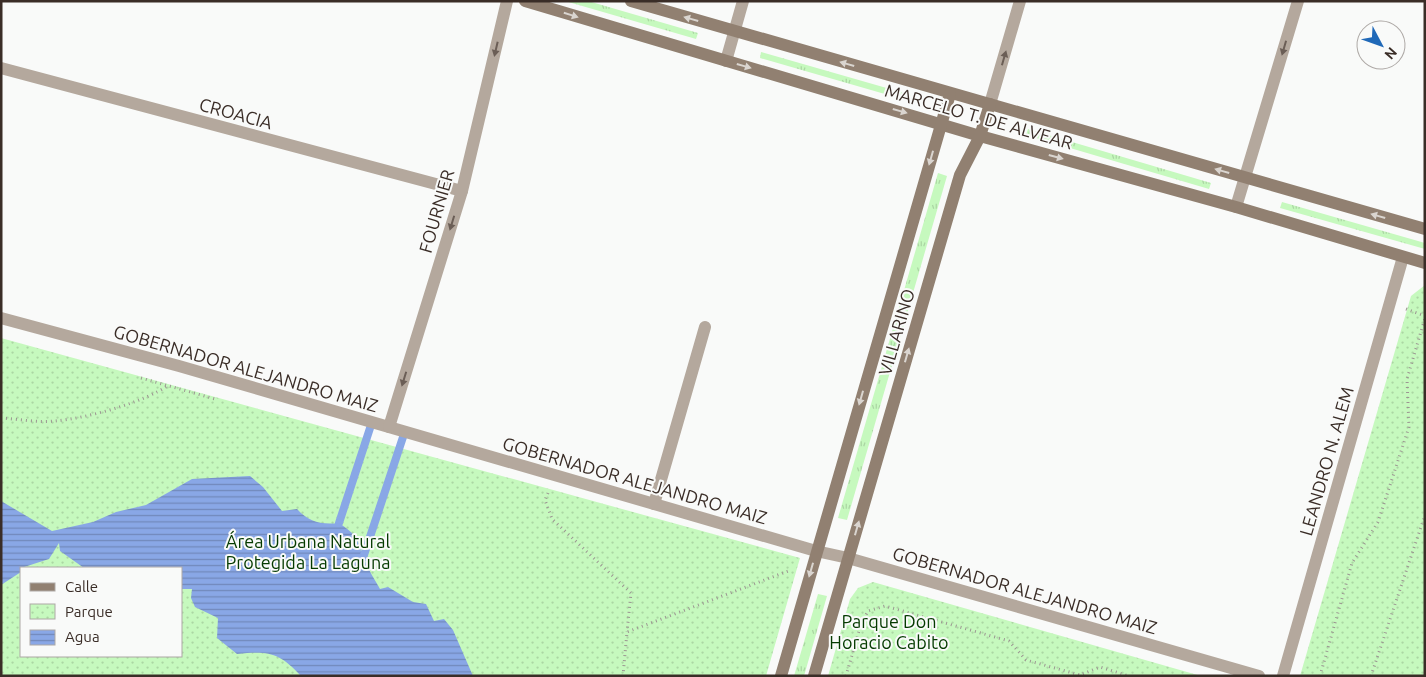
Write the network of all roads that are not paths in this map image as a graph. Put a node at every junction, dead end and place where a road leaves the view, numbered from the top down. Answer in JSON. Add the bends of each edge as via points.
{"nodes":[{"id":1,"x":507,"y":1,"type":"edge"},
{"id":2,"x":524,"y":1,"type":"edge"},
{"id":3,"x":631,"y":1,"type":"edge"},
{"id":4,"x":743,"y":1,"type":"edge"},
{"id":5,"x":1020,"y":1,"type":"edge"},
{"id":6,"x":1298,"y":1,"type":"edge"},
{"id":7,"x":734,"y":32,"type":"junction"},
{"id":8,"x":726,"y":61,"type":"junction"},
{"id":9,"x":1,"y":68,"type":"edge"},
{"id":10,"x":950,"y":94,"type":"junction"},
{"id":11,"x":990,"y":104,"type":"junction"},
{"id":12,"x":942,"y":123,"type":"junction"},
{"id":13,"x":980,"y":136,"type":"junction"},
{"id":14,"x":1246,"y":178,"type":"junction"},
{"id":15,"x":462,"y":191,"type":"junction"},
{"id":16,"x":1236,"y":207,"type":"junction"},
{"id":17,"x":1425,"y":229,"type":"edge"},
{"id":18,"x":1403,"y":257,"type":"junction"},
{"id":19,"x":1425,"y":263,"type":"edge"},
{"id":20,"x":1,"y":318,"type":"edge"},
{"id":21,"x":705,"y":327,"type":"dead end"},
{"id":22,"x":390,"y":427,"type":"junction"},
{"id":23,"x":654,"y":504,"type":"junction"},
{"id":24,"x":815,"y":557,"type":"junction"},
{"id":25,"x":848,"y":558,"type":"junction"},
{"id":26,"x":781,"y":676,"type":"edge"},
{"id":27,"x":814,"y":676,"type":"edge"},
{"id":28,"x":1259,"y":676,"type":"edge"},
{"id":29,"x":1283,"y":676,"type":"edge"}],
"edges":[{"from":1,"to":15,"type":"street","name":"FOURNIER","one_way":true},
{"from":2,"to":8,"type":"street","name":"MARCELO T. DE ALVEAR","one_way":true},
{"from":7,"to":3,"type":"street","name":"MARCELO T. DE ALVEAR","one_way":true},
{"from":4,"to":7,"type":"street"},
{"from":11,"to":5,"type":"street","name":"VILLARINO","one_way":true},
{"from":6,"to":14,"type":"street","one_way":true},
{"from":7,"to":8,"type":"street"},
{"from":10,"to":7,"type":"street","name":"MARCELO T. DE ALVEAR","one_way":true},
{"from":8,"to":12,"type":"street","name":"MARCELO T. DE ALVEAR","one_way":true},
{"from":9,"to":15,"type":"street","name":"CROACIA"},
{"from":10,"to":11,"type":"street","name":"MARCELO T. DE ALVEAR"},
{"from":10,"to":12,"type":"street","name":"VILLARINO"},
{"from":11,"to":13,"type":"street","name":"VILLARINO"},
{"from":14,"to":11,"type":"street","name":"MARCELO T. DE ALVEAR","one_way":true},
{"from":12,"to":13,"type":"street","name":"MARCELO T. DE ALVEAR"},
{"from":12,"to":24,"type":"street","name":"VILLARINO","one_way":true},
{"from":13,"to":16,"type":"street","name":"MARCELO T. DE ALVEAR","one_way":true},
{"from":25,"to":13,"type":"street","name":"VILLARINO","one_way":true,"via":[[960,176]]},
{"from":14,"to":16,"type":"street"},
{"from":17,"to":14,"type":"street","name":"MARCELO T. DE ALVEAR","one_way":true},
{"from":15,"to":22,"type":"street","name":"FOURNIER","one_way":true},
{"from":16,"to":18,"type":"street","name":"MARCELO T. DE ALVEAR"},
{"from":18,"to":19,"type":"street","name":"MARCELO T. DE ALVEAR"},
{"from":18,"to":29,"type":"street","name":"LEANDRO N. ALEM"},
{"from":20,"to":22,"type":"street","name":"GOBERNADOR ALEJANDRO MAIZ"},
{"from":21,"to":23,"type":"street"},
{"from":22,"to":23,"type":"street","name":"GOBERNADOR ALEJANDRO MAIZ"},
{"from":23,"to":24,"type":"street","name":"GOBERNADOR ALEJANDRO MAIZ"},
{"from":24,"to":25,"type":"street","name":"GOBERNADOR ALEJANDRO MAIZ"},
{"from":24,"to":26,"type":"street","name":"VILLARINO","one_way":true},
{"from":25,"to":27,"type":"street","name":"VILLARINO"},
{"from":25,"to":28,"type":"street","name":"GOBERNADOR ALEJANDRO MAIZ"}]}
